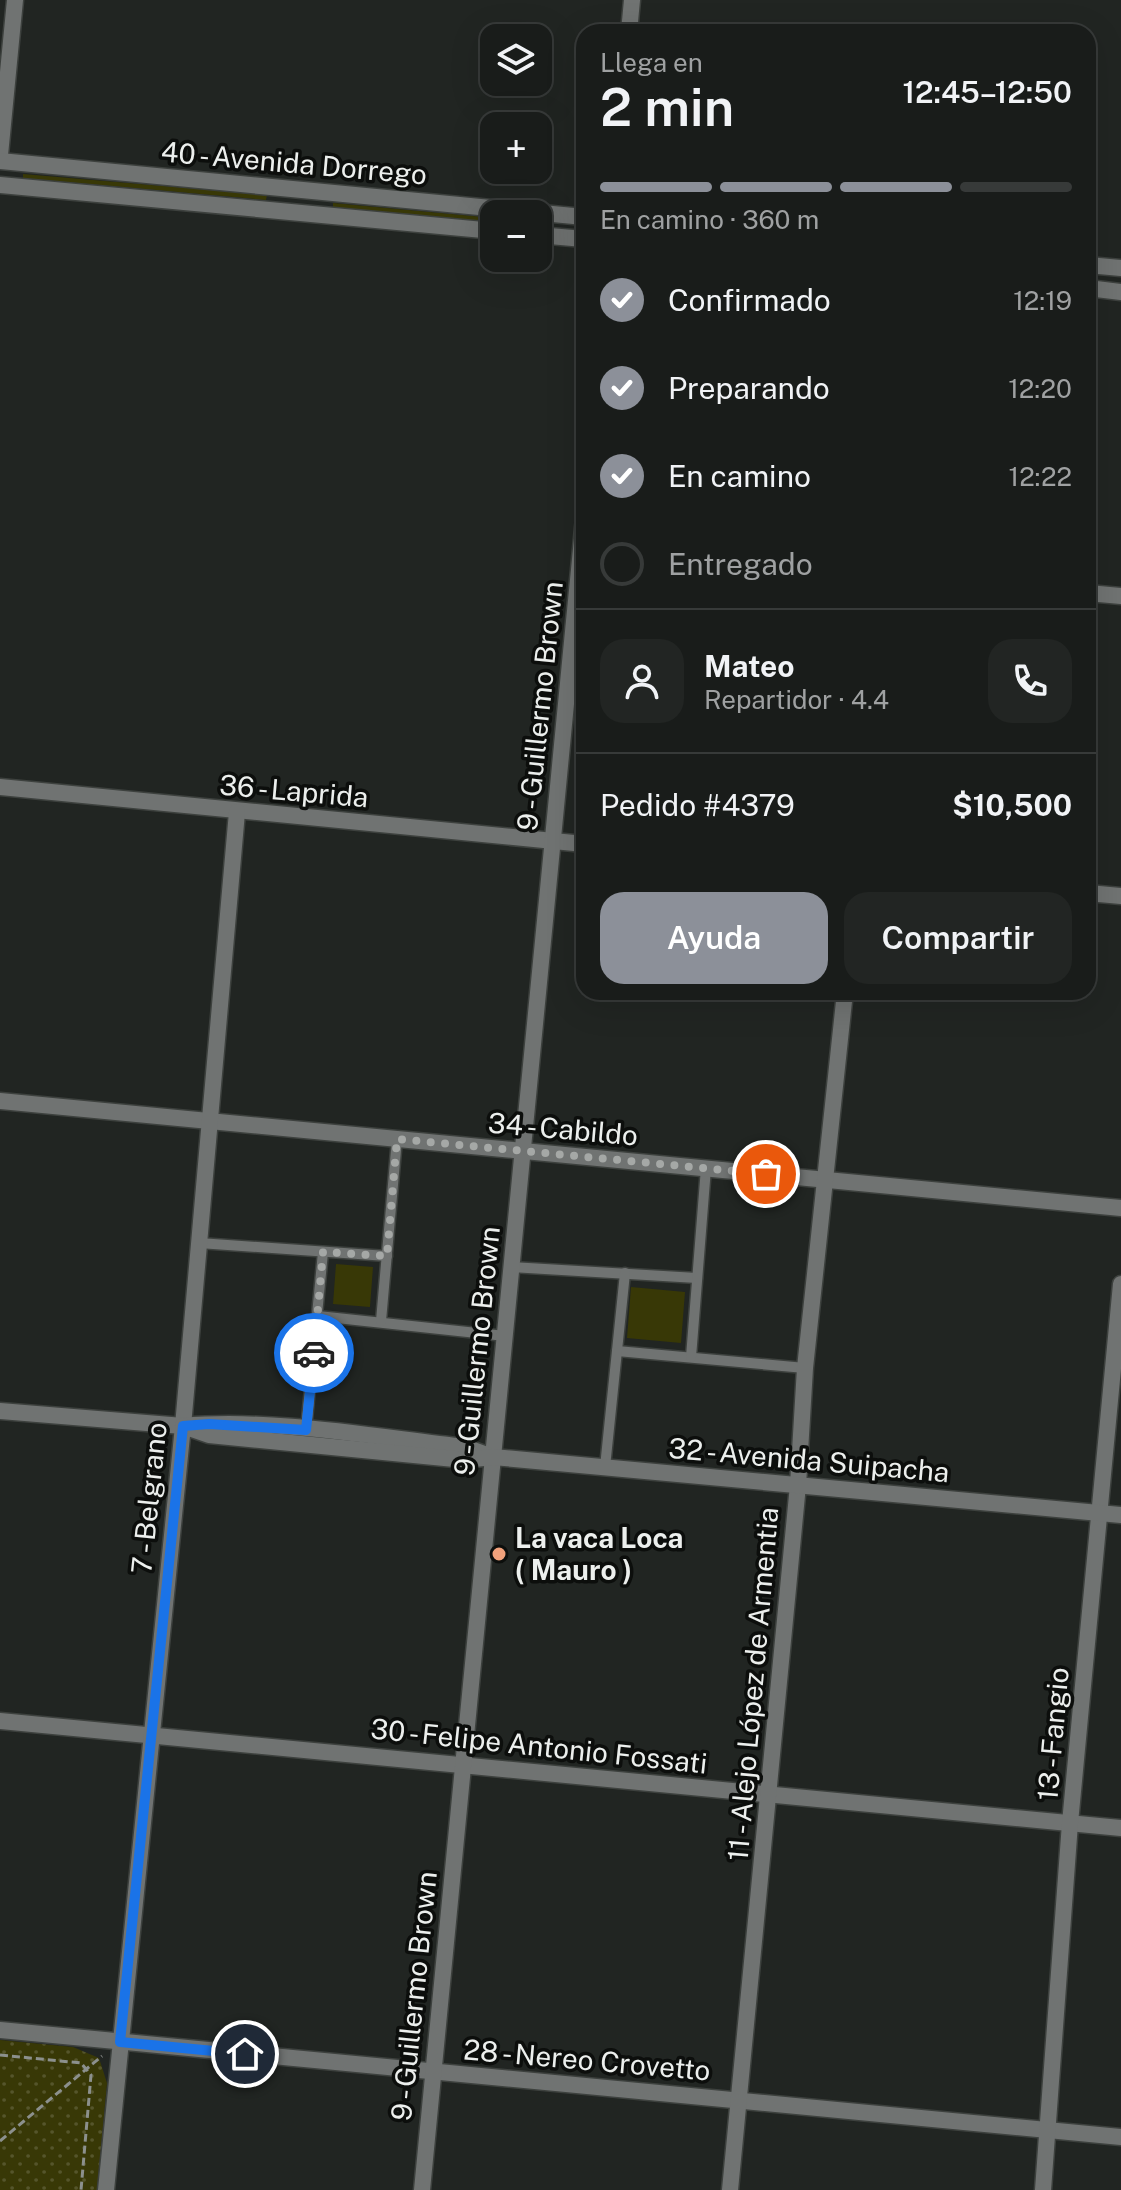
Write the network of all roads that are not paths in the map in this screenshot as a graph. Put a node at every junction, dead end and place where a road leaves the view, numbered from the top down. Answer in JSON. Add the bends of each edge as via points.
{"nodes":[{"id":1,"x":15,"y":0,"type":"edge"},
{"id":2,"x":632,"y":0,"type":"edge"},
{"id":3,"x":630,"y":24,"type":"edge"},
{"id":4,"x":1,"y":135,"type":"edge"},
{"id":5,"x":0,"y":155,"type":"edge"},
{"id":6,"x":0,"y":161,"type":"edge"},
{"id":7,"x":0,"y":185,"type":"edge"},
{"id":8,"x":576,"y":216,"type":"edge"},
{"id":9,"x":480,"y":230,"type":"edge"},
{"id":10,"x":552,"y":236,"type":"edge"},
{"id":11,"x":576,"y":238,"type":"edge"},
{"id":12,"x":1096,"y":266,"type":"edge"},
{"id":13,"x":1121,"y":268,"type":"edge"},
{"id":14,"x":1096,"y":289,"type":"edge"},
{"id":15,"x":1121,"y":292,"type":"edge"},
{"id":16,"x":1096,"y":594,"type":"edge"},
{"id":17,"x":1121,"y":596,"type":"edge"},
{"id":18,"x":576,"y":614,"type":"edge"},
{"id":19,"x":0,"y":787,"type":"edge"},
{"id":20,"x":237,"y":812,"type":"junction"},
{"id":21,"x":553,"y":841,"type":"junction"},
{"id":22,"x":576,"y":843,"type":"edge"},
{"id":23,"x":1096,"y":894,"type":"edge"},
{"id":24,"x":1121,"y":896,"type":"edge"},
{"id":25,"x":844,"y":1000,"type":"edge"},
{"id":26,"x":0,"y":1101,"type":"edge"},
{"id":27,"x":207,"y":1121,"type":"junction"},
{"id":28,"x":397,"y":1139,"type":"junction"},
{"id":29,"x":522,"y":1151,"type":"junction"},
{"id":30,"x":706,"y":1168,"type":"junction"},
{"id":31,"x":827,"y":1180,"type":"junction"},
{"id":32,"x":1121,"y":1208,"type":"edge"},
{"id":33,"x":199,"y":1243,"type":"junction"},
{"id":34,"x":323,"y":1252,"type":"junction"},
{"id":35,"x":387,"y":1256,"type":"junction"},
{"id":36,"x":511,"y":1267,"type":"junction"},
{"id":37,"x":625,"y":1273,"type":"junction"},
{"id":38,"x":697,"y":1278,"type":"junction"},
{"id":39,"x":1121,"y":1284,"type":"edge"},
{"id":40,"x":318,"y":1316,"type":"junction"},
{"id":41,"x":381,"y":1321,"type":"junction"},
{"id":42,"x":505,"y":1336,"type":"junction"},
{"id":43,"x":617,"y":1351,"type":"junction"},
{"id":44,"x":691,"y":1357,"type":"junction"},
{"id":45,"x":805,"y":1368,"type":"junction"},
{"id":46,"x":0,"y":1411,"type":"edge"},
{"id":47,"x":183,"y":1426,"type":"junction"},
{"id":48,"x":306,"y":1430,"type":"junction"},
{"id":49,"x":493,"y":1457,"type":"junction"},
{"id":50,"x":605,"y":1467,"type":"junction"},
{"id":51,"x":798,"y":1485,"type":"junction"},
{"id":52,"x":1099,"y":1513,"type":"junction"},
{"id":53,"x":1121,"y":1515,"type":"edge"},
{"id":54,"x":0,"y":1721,"type":"edge"},
{"id":55,"x":149,"y":1735,"type":"junction"},
{"id":56,"x":463,"y":1764,"type":"junction"},
{"id":57,"x":768,"y":1794,"type":"junction"},
{"id":58,"x":1070,"y":1823,"type":"junction"},
{"id":59,"x":1121,"y":1828,"type":"edge"},
{"id":60,"x":0,"y":2030,"type":"edge"},
{"id":61,"x":120,"y":2042,"type":"junction"},
{"id":62,"x":433,"y":2072,"type":"junction"},
{"id":63,"x":739,"y":2101,"type":"junction"},
{"id":64,"x":1049,"y":2131,"type":"junction"},
{"id":65,"x":1121,"y":2137,"type":"edge"},
{"id":66,"x":106,"y":2190,"type":"edge"},
{"id":67,"x":422,"y":2190,"type":"edge"},
{"id":68,"x":730,"y":2190,"type":"edge"},
{"id":69,"x":1043,"y":2190,"type":"edge"}],
"edges":[{"from":1,"to":4,"type":"street"},
{"from":2,"to":3,"type":"street"},
{"from":4,"to":5,"type":"street"},
{"from":6,"to":8,"type":"street","name":"40 - Avenida Dorrego"},
{"from":7,"to":9,"type":"street","name":"40 - Avenida Dorrego"},
{"from":10,"to":11,"type":"street"},
{"from":12,"to":13,"type":"street"},
{"from":14,"to":15,"type":"street"},
{"from":16,"to":17,"type":"street"},
{"from":18,"to":21,"type":"street","name":"9 - Guillermo Brown"},
{"from":19,"to":20,"type":"street","name":"36 - Laprida"},
{"from":20,"to":21,"type":"street","name":"36 - Laprida"},
{"from":20,"to":27,"type":"street","name":"7 - Belgrano"},
{"from":21,"to":22,"type":"street","name":"36 - Laprida"},
{"from":21,"to":29,"type":"street","name":"9 - Guillermo Brown"},
{"from":23,"to":24,"type":"street"},
{"from":25,"to":31,"type":"street","name":"11 - Alejo López de Armentia"},
{"from":26,"to":27,"type":"street","name":"34 - Cabildo"},
{"from":27,"to":28,"type":"street","name":"34 - Cabildo"},
{"from":27,"to":33,"type":"street","name":"7 - Belgrano"},
{"from":28,"to":29,"type":"street","name":"34 - Cabildo"},
{"from":28,"to":35,"type":"lane"},
{"from":29,"to":30,"type":"street","name":"34 - Cabildo"},
{"from":29,"to":36,"type":"street","name":"9 - Guillermo Brown"},
{"from":30,"to":31,"type":"street","name":"34 - Cabildo"},
{"from":30,"to":38,"type":"lane"},
{"from":31,"to":32,"type":"street","name":"34 - Cabildo"},
{"from":31,"to":45,"type":"street","name":"11 - Alejo López de Armentia"},
{"from":33,"to":34,"type":"lane"},
{"from":33,"to":47,"type":"street","name":"7 - Belgrano"},
{"from":34,"to":35,"type":"lane"},
{"from":34,"to":40,"type":"lane"},
{"from":35,"to":41,"type":"lane"},
{"from":36,"to":37,"type":"lane"},
{"from":36,"to":42,"type":"street","name":"9 - Guillermo Brown"},
{"from":37,"to":38,"type":"lane"},
{"from":37,"to":43,"type":"lane"},
{"from":38,"to":44,"type":"lane"},
{"from":39,"to":52,"type":"street","name":"13 - Fangio"},
{"from":40,"to":41,"type":"lane"},
{"from":40,"to":48,"type":"lane"},
{"from":41,"to":42,"type":"lane"},
{"from":42,"to":49,"type":"street","name":"9 - Guillermo Brown"},
{"from":43,"to":44,"type":"lane"},
{"from":43,"to":50,"type":"lane"},
{"from":44,"to":45,"type":"lane"},
{"from":45,"to":51,"type":"street","name":"11 - Alejo López de Armentia"},
{"from":46,"to":47,"type":"street","name":"32 - Avenida Suipacha"},
{"from":47,"to":48,"type":"street","name":"32 - Avenida Suipacha"},
{"from":47,"to":49,"type":"street","name":"32 - Avenida Suipacha","via":[[209,1435],[465,1460]]},
{"from":47,"to":55,"type":"street","name":"7 - Belgrano"},
{"from":48,"to":49,"type":"street","name":"32 - Avenida Suipacha","via":[[465,1447]]},
{"from":49,"to":50,"type":"street","name":"32 - Avenida Suipacha"},
{"from":49,"to":56,"type":"street","name":"9 - Guillermo Brown"},
{"from":50,"to":51,"type":"street","name":"32 - Avenida Suipacha"},
{"from":51,"to":52,"type":"street","name":"32 - Avenida Suipacha"},
{"from":51,"to":57,"type":"street","name":"11 - Alejo López de Armentia"},
{"from":52,"to":53,"type":"street","name":"32 - Avenida Suipacha"},
{"from":52,"to":58,"type":"street","name":"13 - Fangio"},
{"from":54,"to":55,"type":"street","name":"30 - Felipe Antonio Fossati"},
{"from":55,"to":56,"type":"street","name":"30 - Felipe Antonio Fossati"},
{"from":55,"to":61,"type":"street","name":"7 - Belgrano"},
{"from":56,"to":57,"type":"street","name":"30 - Felipe Antonio Fossati"},
{"from":56,"to":62,"type":"street","name":"9 - Guillermo Brown"},
{"from":57,"to":58,"type":"street","name":"30 - Felipe Antonio Fossati"},
{"from":57,"to":63,"type":"street","name":"11 - Alejo López de Armentia"},
{"from":58,"to":59,"type":"street","name":"30 - Felipe Antonio Fossati"},
{"from":58,"to":64,"type":"street","name":"13 - Fangio"},
{"from":60,"to":61,"type":"street","name":"28 - Nereo Crovetto"},
{"from":61,"to":62,"type":"street","name":"28 - Nereo Crovetto"},
{"from":61,"to":66,"type":"street","name":"7 - Belgrano"},
{"from":62,"to":63,"type":"street","name":"28 - Nereo Crovetto"},
{"from":62,"to":67,"type":"street","name":"9 - Guillermo Brown"},
{"from":63,"to":64,"type":"street","name":"28 - Nereo Crovetto"},
{"from":63,"to":68,"type":"street","name":"11 - Alejo López de Armentia"},
{"from":64,"to":65,"type":"street","name":"28 - Nereo Crovetto"},
{"from":64,"to":69,"type":"street","name":"13 - Fangio"}]}
